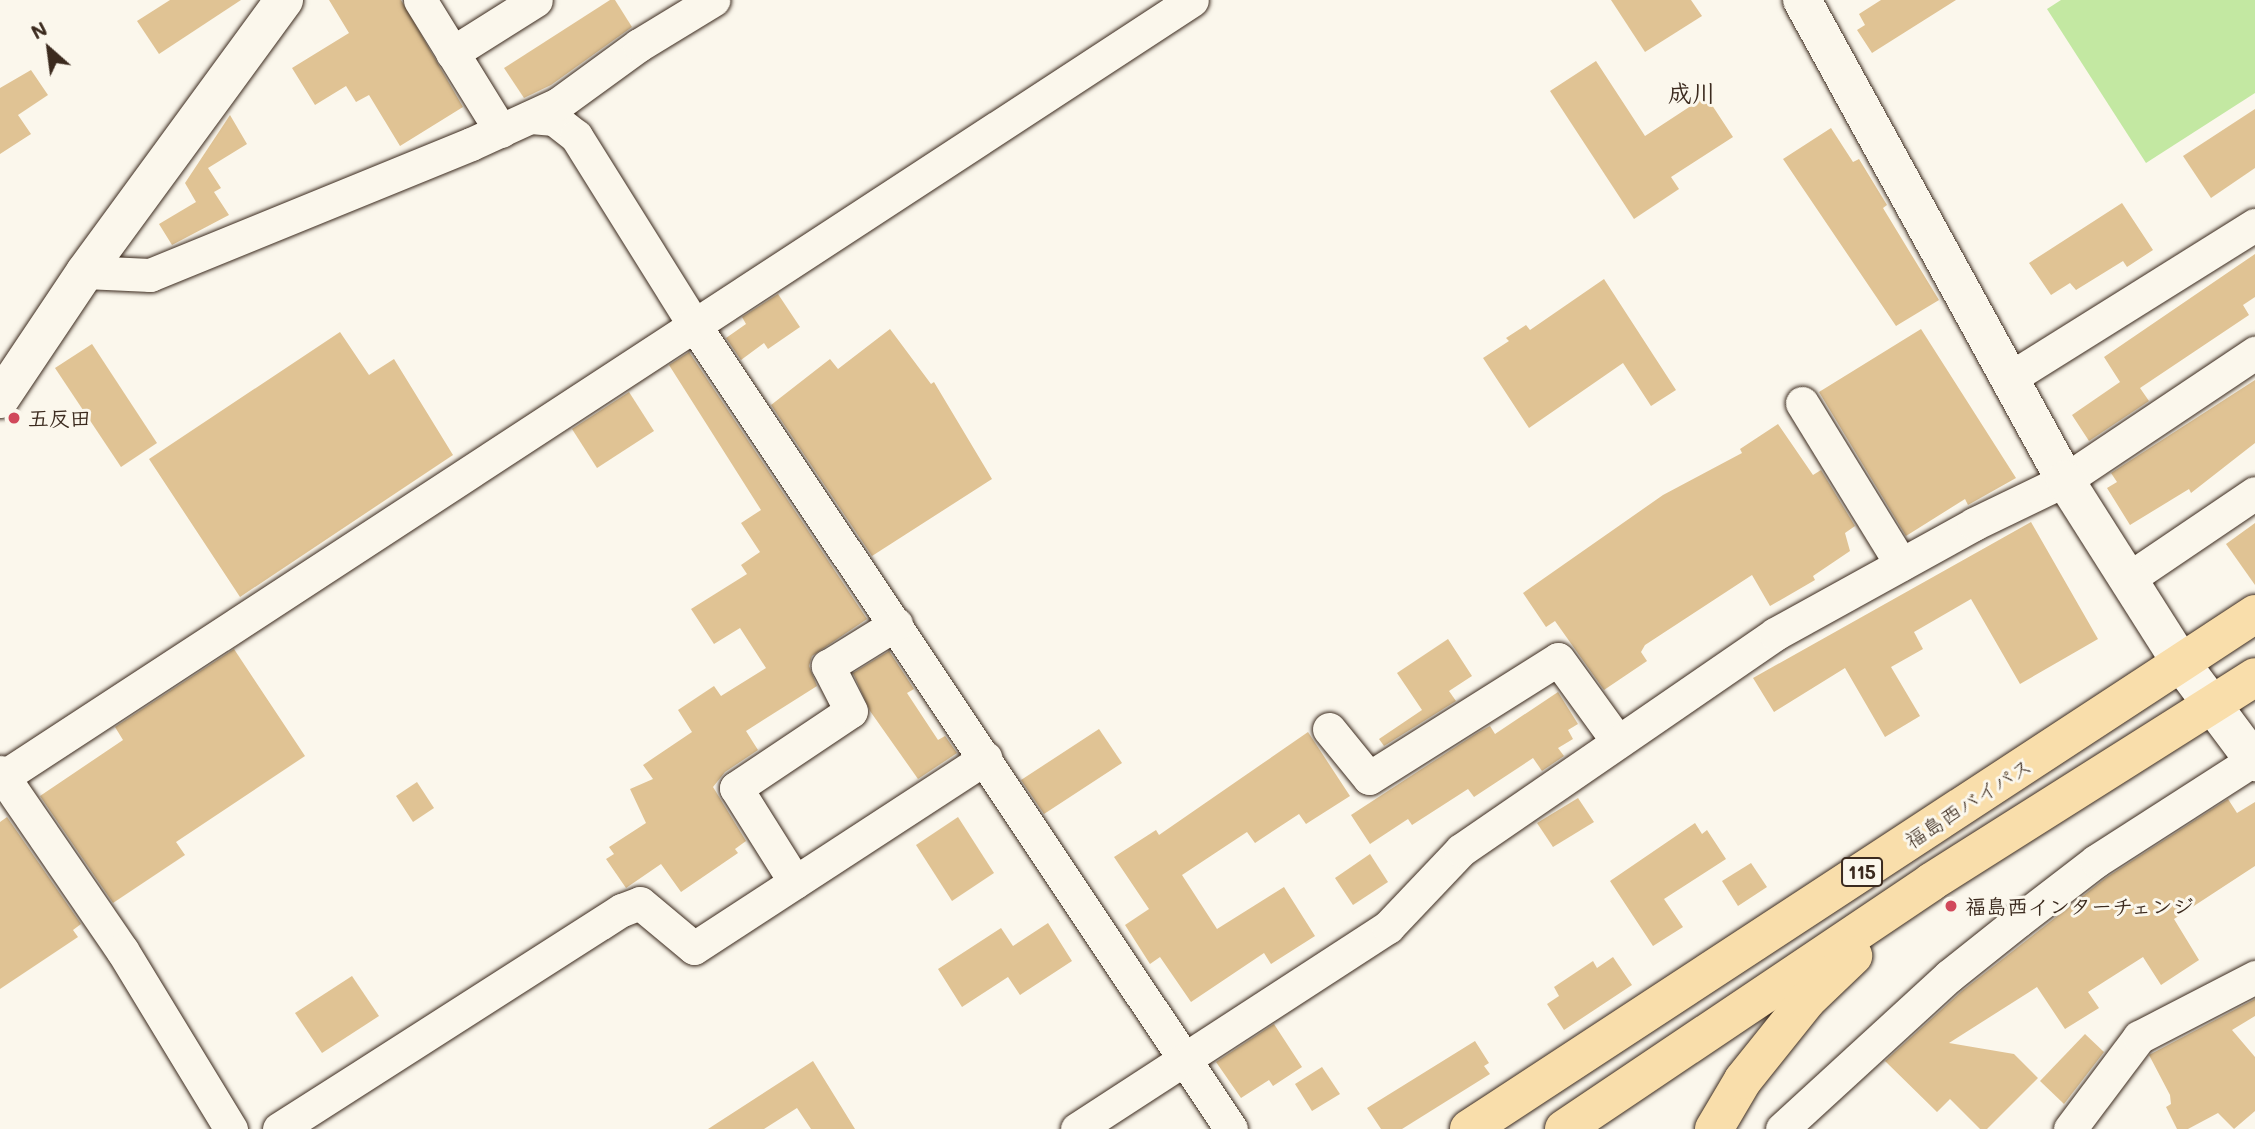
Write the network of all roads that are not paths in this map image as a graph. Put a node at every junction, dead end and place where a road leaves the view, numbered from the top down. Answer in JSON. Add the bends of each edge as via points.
{"nodes":[{"id":1,"x":284,"y":0,"type":"edge"},
{"id":2,"x":419,"y":0,"type":"edge"},
{"id":3,"x":536,"y":0,"type":"edge"},
{"id":4,"x":713,"y":0,"type":"edge"},
{"id":5,"x":1192,"y":0,"type":"edge"},
{"id":6,"x":1802,"y":0,"type":"edge"},
{"id":7,"x":452,"y":53,"type":"junction"},
{"id":8,"x":531,"y":117,"type":"junction"},
{"id":9,"x":501,"y":131,"type":"junction"},
{"id":10,"x":2255,"y":225,"type":"edge"},
{"id":11,"x":85,"y":272,"type":"junction"},
{"id":12,"x":693,"y":323,"type":"junction"},
{"id":13,"x":2255,"y":354,"type":"edge"},
{"id":14,"x":2010,"y":379,"type":"junction"},
{"id":15,"x":0,"y":399,"type":"edge"},
{"id":16,"x":1802,"y":402,"type":"dead end"},
{"id":17,"x":2065,"y":480,"type":"junction"},
{"id":18,"x":2255,"y":493,"type":"edge"},
{"id":19,"x":1901,"y":564,"type":"junction"},
{"id":20,"x":2128,"y":579,"type":"junction"},
{"id":21,"x":2255,"y":614,"type":"edge"},
{"id":22,"x":895,"y":624,"type":"junction"},
{"id":23,"x":2181,"y":663,"type":"junction"},
{"id":24,"x":2255,"y":677,"type":"edge"},
{"id":25,"x":2213,"y":705,"type":"junction"},
{"id":26,"x":1329,"y":729,"type":"dead end"},
{"id":27,"x":1618,"y":742,"type":"junction"},
{"id":28,"x":985,"y":758,"type":"junction"},
{"id":29,"x":2254,"y":760,"type":"edge"},
{"id":30,"x":2,"y":774,"type":"edge"},
{"id":31,"x":795,"y":882,"type":"junction"},
{"id":32,"x":1931,"y":882,"type":"junction"},
{"id":33,"x":2255,"y":977,"type":"edge"},
{"id":34,"x":1187,"y":1060,"type":"junction"},
{"id":35,"x":1815,"y":1117,"type":"edge"},
{"id":36,"x":1483,"y":1119,"type":"edge"},
{"id":37,"x":1577,"y":1126,"type":"edge"},
{"id":38,"x":231,"y":1129,"type":"edge"},
{"id":39,"x":279,"y":1129,"type":"edge"},
{"id":40,"x":1077,"y":1129,"type":"edge"},
{"id":41,"x":1231,"y":1129,"type":"edge"},
{"id":42,"x":1714,"y":1129,"type":"edge"},
{"id":43,"x":1782,"y":1129,"type":"edge"},
{"id":44,"x":2070,"y":1129,"type":"edge"}],
"edges":[{"from":1,"to":11,"type":"street"},
{"from":2,"to":7,"type":"street"},
{"from":3,"to":7,"type":"street"},
{"from":4,"to":8,"type":"street"},
{"from":5,"to":12,"type":"street"},
{"from":6,"to":14,"type":"street"},
{"from":7,"to":9,"type":"street"},
{"from":8,"to":9,"type":"street"},
{"from":8,"to":12,"type":"street","via":[[554,120],[576,136]]},
{"from":9,"to":11,"type":"street","via":[[149,275]]},
{"from":10,"to":14,"type":"street"},
{"from":11,"to":15,"type":"street"},
{"from":12,"to":22,"type":"street"},
{"from":12,"to":30,"type":"street"},
{"from":13,"to":17,"type":"street"},
{"from":14,"to":17,"type":"street"},
{"from":16,"to":19,"type":"street"},
{"from":17,"to":19,"type":"street"},
{"from":17,"to":20,"type":"street"},
{"from":18,"to":20,"type":"street"},
{"from":19,"to":27,"type":"street","via":[[1775,634]]},
{"from":20,"to":23,"type":"street"},
{"from":21,"to":23,"type":"highway","name":"福島西バイパス","number":"115"},
{"from":22,"to":28,"type":"street"},
{"from":22,"to":31,"type":"street","via":[[828,666],[851,711],[736,788]]},
{"from":23,"to":25,"type":"street"},
{"from":23,"to":36,"type":"highway","name":"福島西バイパス","number":"115"},
{"from":24,"to":25,"type":"highway","number":"115"},
{"from":25,"to":29,"type":"street"},
{"from":25,"to":32,"type":"highway","number":"115"},
{"from":26,"to":27,"type":"street","via":[[1369,778],[1558,659]]},
{"from":27,"to":34,"type":"street","via":[[1442,865],[1388,927]]},
{"from":28,"to":31,"type":"street"},
{"from":28,"to":34,"type":"street"},
{"from":29,"to":35,"type":"street","via":[[2086,868],[1949,976]]},
{"from":30,"to":38,"type":"street","via":[[122,950]]},
{"from":31,"to":39,"type":"street","via":[[694,948],[640,904],[622,910]]},
{"from":32,"to":37,"type":"highway","number":"115"},
{"from":32,"to":42,"type":"highway","via":[[1807,1000],[1742,1080]]},
{"from":33,"to":44,"type":"street","via":[[2139,1037]]},
{"from":34,"to":40,"type":"street"},
{"from":34,"to":41,"type":"street"},
{"from":35,"to":43,"type":"street"},
{"from":36,"to":37,"type":"highway"}]}
